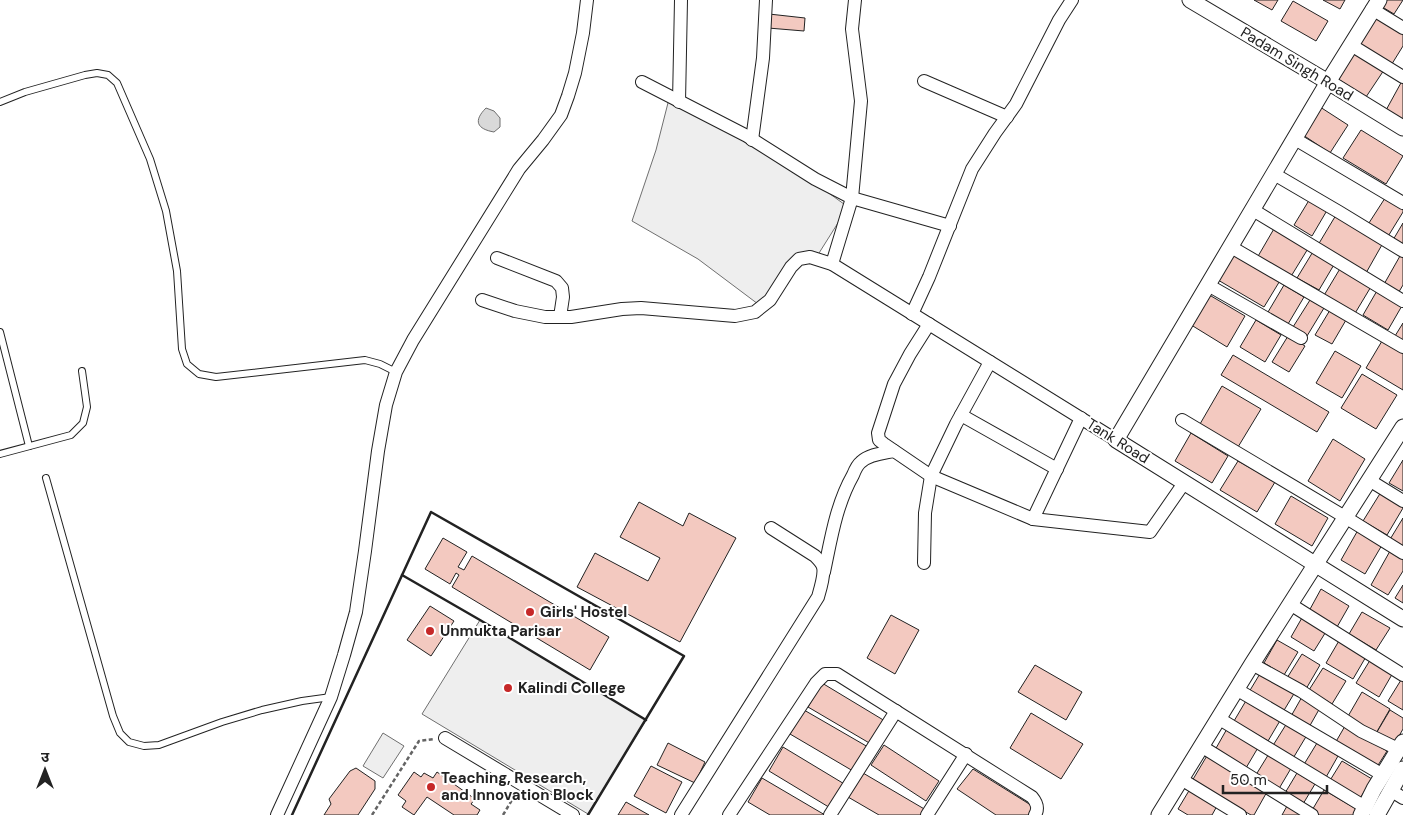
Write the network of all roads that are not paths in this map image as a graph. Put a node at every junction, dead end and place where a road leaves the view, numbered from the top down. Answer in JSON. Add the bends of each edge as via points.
{"nodes":[{"id":1,"x":587,"y":0,"type":"edge"},
{"id":2,"x":681,"y":0,"type":"edge"},
{"id":3,"x":766,"y":0,"type":"edge"},
{"id":4,"x":855,"y":0,"type":"edge"},
{"id":5,"x":1072,"y":0,"type":"edge"},
{"id":6,"x":1190,"y":0,"type":"edge"},
{"id":7,"x":1375,"y":5,"type":"edge"},
{"id":8,"x":1403,"y":28,"type":"edge"},
{"id":9,"x":1351,"y":45,"type":"junction"},
{"id":10,"x":1403,"y":77,"type":"edge"},
{"id":11,"x":924,"y":81,"type":"dead end"},
{"id":12,"x":642,"y":82,"type":"dead end"},
{"id":13,"x":1328,"y":82,"type":"junction"},
{"id":14,"x":0,"y":102,"type":"edge"},
{"id":15,"x":679,"y":102,"type":"junction"},
{"id":16,"x":1006,"y":117,"type":"junction"},
{"id":17,"x":1403,"y":128,"type":"edge"},
{"id":18,"x":1294,"y":139,"type":"junction"},
{"id":19,"x":752,"y":140,"type":"junction"},
{"id":20,"x":1274,"y":174,"type":"junction"},
{"id":21,"x":852,"y":198,"type":"junction"},
{"id":22,"x":1403,"y":203,"type":"edge"},
{"id":23,"x":1253,"y":210,"type":"junction"},
{"id":24,"x":950,"y":226,"type":"junction"},
{"id":25,"x":1231,"y":247,"type":"junction"},
{"id":26,"x":1403,"y":251,"type":"edge"},
{"id":27,"x":497,"y":258,"type":"dead end"},
{"id":28,"x":832,"y":264,"type":"junction"},
{"id":29,"x":1208,"y":285,"type":"junction"},
{"id":30,"x":482,"y":300,"type":"dead end"},
{"id":31,"x":1403,"y":301,"type":"edge"},
{"id":32,"x":912,"y":314,"type":"junction"},
{"id":33,"x":560,"y":317,"type":"junction"},
{"id":34,"x":929,"y":324,"type":"junction"},
{"id":35,"x":0,"y":332,"type":"edge"},
{"id":36,"x":1301,"y":338,"type":"dead end"},
{"id":37,"x":1403,"y":348,"type":"edge"},
{"id":38,"x":990,"y":362,"type":"junction"},
{"id":39,"x":82,"y":371,"type":"dead end"},
{"id":40,"x":396,"y":372,"type":"junction"},
{"id":41,"x":961,"y":416,"type":"junction"},
{"id":42,"x":1081,"y":418,"type":"junction"},
{"id":43,"x":1182,"y":420,"type":"dead end"},
{"id":44,"x":1401,"y":435,"type":"edge"},
{"id":45,"x":1116,"y":440,"type":"junction"},
{"id":46,"x":29,"y":446,"type":"junction"},
{"id":47,"x":894,"y":451,"type":"junction"},
{"id":48,"x":0,"y":454,"type":"edge"},
{"id":49,"x":1057,"y":469,"type":"junction"},
{"id":50,"x":931,"y":476,"type":"junction"},
{"id":51,"x":46,"y":478,"type":"dead end"},
{"id":52,"x":1369,"y":480,"type":"junction"},
{"id":53,"x":1184,"y":483,"type":"junction"},
{"id":54,"x":1403,"y":501,"type":"edge"},
{"id":55,"x":1345,"y":517,"type":"junction"},
{"id":56,"x":1033,"y":519,"type":"junction"},
{"id":57,"x":771,"y":528,"type":"dead end"},
{"id":58,"x":1403,"y":553,"type":"edge"},
{"id":59,"x":924,"y":563,"type":"dead end"},
{"id":60,"x":1315,"y":564,"type":"junction"},
{"id":61,"x":822,"y":579,"type":"junction"},
{"id":62,"x":1290,"y":604,"type":"junction"},
{"id":63,"x":1403,"y":619,"type":"edge"},
{"id":64,"x":1252,"y":664,"type":"junction"},
{"id":65,"x":1403,"y":675,"type":"edge"},
{"id":66,"x":1236,"y":689,"type":"junction"},
{"id":67,"x":331,"y":697,"type":"junction"},
{"id":68,"x":896,"y":711,"type":"junction"},
{"id":69,"x":1218,"y":718,"type":"junction"},
{"id":70,"x":445,"y":738,"type":"road end"},
{"id":71,"x":1201,"y":746,"type":"junction"},
{"id":72,"x":1401,"y":746,"type":"edge"},
{"id":73,"x":966,"y":754,"type":"junction"},
{"id":74,"x":1403,"y":769,"type":"edge"},
{"id":75,"x":1382,"y":775,"type":"junction"},
{"id":76,"x":1181,"y":779,"type":"junction"},
{"id":77,"x":1397,"y":794,"type":"edge"},
{"id":78,"x":1368,"y":812,"type":"edge"},
{"id":79,"x":277,"y":815,"type":"edge"},
{"id":80,"x":573,"y":815,"type":"edge"},
{"id":81,"x":680,"y":815,"type":"edge"},
{"id":82,"x":730,"y":815,"type":"edge"},
{"id":83,"x":830,"y":815,"type":"edge"},
{"id":84,"x":927,"y":815,"type":"edge"},
{"id":85,"x":1035,"y":815,"type":"edge"},
{"id":86,"x":1159,"y":815,"type":"edge"},
{"id":87,"x":1240,"y":815,"type":"edge"},
{"id":88,"x":1312,"y":815,"type":"edge"}],
"edges":[{"from":1,"to":40,"type":"street","via":[[575,73],[561,115],[519,169]]},
{"from":2,"to":15,"type":"street"},
{"from":3,"to":19,"type":"street","via":[[763,58]]},
{"from":4,"to":21,"type":"street","via":[[852,29],[861,101]]},
{"from":5,"to":16,"type":"street"},
{"from":6,"to":13,"type":"street","name":"Padam Singh Road"},
{"from":7,"to":8,"type":"street"},
{"from":7,"to":9,"type":"street"},
{"from":9,"to":10,"type":"street"},
{"from":9,"to":13,"type":"street"},
{"from":11,"to":16,"type":"street"},
{"from":12,"to":15,"type":"street"},
{"from":13,"to":17,"type":"street","name":"Padam Singh Road"},
{"from":13,"to":18,"type":"street"},
{"from":14,"to":40,"type":"lane","via":[[85,75],[108,75],[117,82],[150,159],[166,211],[176,271],[182,349],[187,364],[199,374],[216,378],[364,360]]},
{"from":15,"to":19,"type":"street"},
{"from":16,"to":24,"type":"street","via":[[972,169]]},
{"from":18,"to":20,"type":"street"},
{"from":18,"to":22,"type":"street"},
{"from":19,"to":21,"type":"street"},
{"from":20,"to":23,"type":"street"},
{"from":20,"to":26,"type":"street"},
{"from":21,"to":24,"type":"street"},
{"from":21,"to":28,"type":"street"},
{"from":23,"to":25,"type":"street"},
{"from":23,"to":31,"type":"street"},
{"from":24,"to":32,"type":"street"},
{"from":25,"to":29,"type":"street"},
{"from":25,"to":37,"type":"street"},
{"from":27,"to":33,"type":"street","via":[[556,281],[562,288],[563,297]]},
{"from":28,"to":32,"type":"street","name":"Tank Road"},
{"from":28,"to":33,"type":"street","name":"Tank Road","via":[[810,257],[799,259],[770,300],[755,312],[735,316],[641,308]]},
{"from":29,"to":36,"type":"street"},
{"from":29,"to":45,"type":"street"},
{"from":30,"to":33,"type":"street","via":[[515,311]]},
{"from":32,"to":34,"type":"street","name":"Tank Road"},
{"from":34,"to":38,"type":"street","name":"Tank Road"},
{"from":34,"to":47,"type":"street","via":[[894,384],[878,433],[879,440]]},
{"from":35,"to":46,"type":"lane"},
{"from":38,"to":41,"type":"street"},
{"from":38,"to":42,"type":"street","name":"Tank Road"},
{"from":39,"to":46,"type":"lane","via":[[87,407],[83,423],[71,435]]},
{"from":40,"to":67,"type":"street","via":[[379,442],[356,612]]},
{"from":41,"to":49,"type":"street"},
{"from":41,"to":50,"type":"street"},
{"from":42,"to":45,"type":"street","name":"Tank Road"},
{"from":42,"to":49,"type":"street"},
{"from":43,"to":55,"type":"street"},
{"from":44,"to":52,"type":"street"},
{"from":45,"to":53,"type":"street","name":"Tank Road"},
{"from":46,"to":48,"type":"lane"},
{"from":47,"to":50,"type":"street"},
{"from":47,"to":61,"type":"street","via":[[871,456],[857,467],[838,511]]},
{"from":49,"to":56,"type":"street"},
{"from":50,"to":56,"type":"street"},
{"from":50,"to":59,"type":"street","via":[[925,513]]},
{"from":51,"to":67,"type":"lane","via":[[113,716],[120,733],[129,742],[144,746],[160,745],[262,710]]},
{"from":52,"to":54,"type":"street"},
{"from":52,"to":55,"type":"street"},
{"from":53,"to":56,"type":"street","via":[[1150,532]]},
{"from":53,"to":60,"type":"street","name":"Tank Road"},
{"from":55,"to":58,"type":"street"},
{"from":55,"to":60,"type":"street"},
{"from":57,"to":61,"type":"street","via":[[816,556],[823,567]]},
{"from":60,"to":62,"type":"street"},
{"from":60,"to":63,"type":"street","name":"Tank Road"},
{"from":61,"to":81,"type":"street","via":[[818,597]]},
{"from":62,"to":64,"type":"street"},
{"from":62,"to":65,"type":"street"},
{"from":64,"to":66,"type":"street"},
{"from":64,"to":72,"type":"street","via":[[1301,691],[1360,731]]},
{"from":66,"to":69,"type":"street"},
{"from":66,"to":75,"type":"street"},
{"from":67,"to":79,"type":"street"},
{"from":68,"to":73,"type":"street"},
{"from":68,"to":82,"type":"street","via":[[837,674],[825,674],[816,682]]},
{"from":68,"to":83,"type":"street"},
{"from":69,"to":71,"type":"street"},
{"from":69,"to":78,"type":"street"},
{"from":70,"to":80,"type":"street"},
{"from":71,"to":76,"type":"street"},
{"from":71,"to":88,"type":"street"},
{"from":72,"to":75,"type":"street"},
{"from":73,"to":84,"type":"street"},
{"from":73,"to":85,"type":"street","via":[[1032,796],[1038,808]]},
{"from":74,"to":77,"type":"street"},
{"from":75,"to":78,"type":"street"},
{"from":76,"to":86,"type":"street"},
{"from":76,"to":87,"type":"street"},
{"from":77,"to":78,"type":"street"}]}
